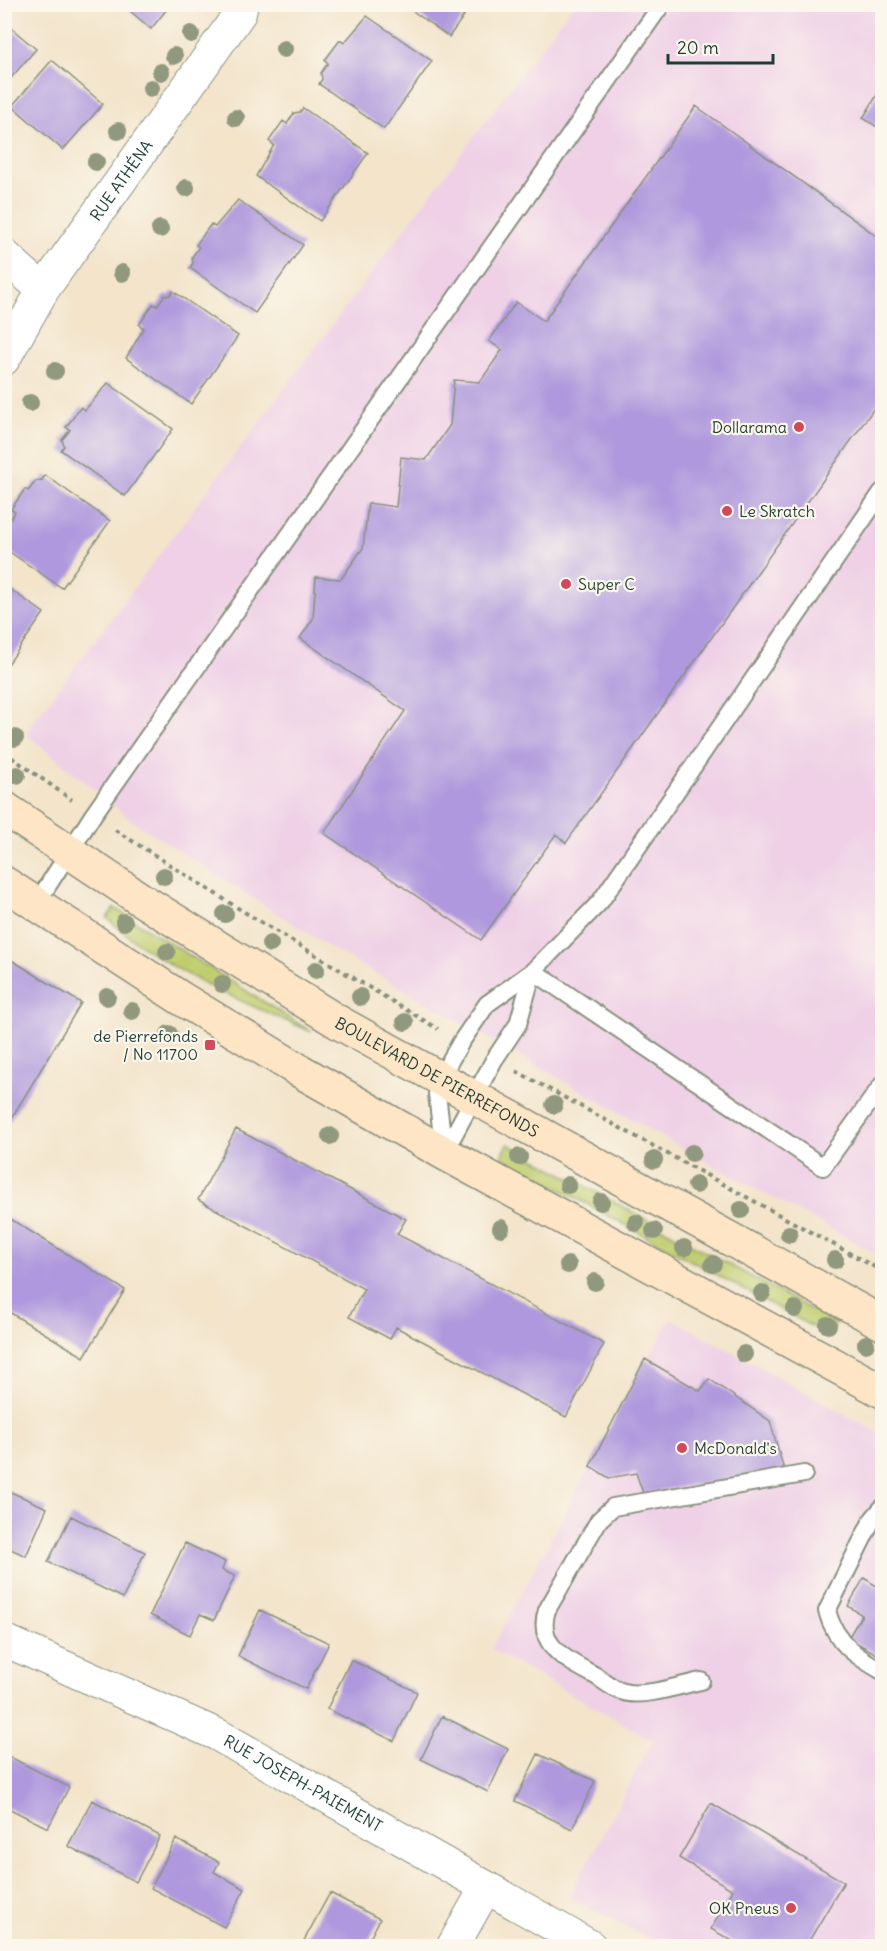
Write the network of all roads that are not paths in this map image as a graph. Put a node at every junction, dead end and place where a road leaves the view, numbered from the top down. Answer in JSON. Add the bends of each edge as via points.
{"nodes":[{"id":1,"x":242,"y":4,"type":"edge"},
{"id":2,"x":662,"y":4,"type":"edge"},
{"id":3,"x":4,"y":255,"type":"edge"},
{"id":4,"x":44,"y":290,"type":"junction"},
{"id":5,"x":4,"y":359,"type":"edge"},
{"id":6,"x":882,"y":492,"type":"edge"},
{"id":7,"x":4,"y":808,"type":"edge"},
{"id":8,"x":70,"y":852,"type":"junction"},
{"id":9,"x":4,"y":883,"type":"edge"},
{"id":10,"x":36,"y":904,"type":"junction"},
{"id":11,"x":533,"y":971,"type":"junction"},
{"id":12,"x":439,"y":1080,"type":"junction"},
{"id":13,"x":882,"y":1085,"type":"edge"},
{"id":14,"x":473,"y":1099,"type":"junction"},
{"id":15,"x":444,"y":1153,"type":"junction"},
{"id":16,"x":882,"y":1323,"type":"edge"},
{"id":17,"x":882,"y":1392,"type":"edge"},
{"id":18,"x":804,"y":1474,"type":"dead end"},
{"id":19,"x":882,"y":1508,"type":"edge"},
{"id":20,"x":4,"y":1640,"type":"edge"},
{"id":21,"x":882,"y":1671,"type":"edge"},
{"id":22,"x":701,"y":1681,"type":"dead end"},
{"id":23,"x":486,"y":1887,"type":"junction"},
{"id":24,"x":453,"y":1947,"type":"edge"},
{"id":25,"x":590,"y":1947,"type":"edge"}],
"edges":[{"from":1,"to":4,"type":"street","name":"RUE ATHÉNA","via":[[240,13]]},
{"from":2,"to":8,"type":"lane"},
{"from":3,"to":4,"type":"street"},
{"from":4,"to":5,"type":"street","name":"RUE ATHÉNA"},
{"from":6,"to":11,"type":"lane","via":[[600,902]]},
{"from":7,"to":8,"type":"main road","name":"BOULEVARD DE PIERREFONDS"},
{"from":8,"to":10,"type":"lane"},
{"from":8,"to":12,"type":"main road","name":"BOULEVARD DE PIERREFONDS","via":[[277,986]]},
{"from":9,"to":10,"type":"main road"},
{"from":10,"to":15,"type":"main road","via":[[252,1042]]},
{"from":11,"to":12,"type":"lane","via":[[487,1004]]},
{"from":11,"to":13,"type":"lane","via":[[823,1167]]},
{"from":11,"to":14,"type":"lane","via":[[518,1024]]},
{"from":12,"to":14,"type":"main road","name":"BOULEVARD DE PIERREFONDS"},
{"from":12,"to":15,"type":"lane","via":[[436,1102]]},
{"from":14,"to":15,"type":"lane"},
{"from":14,"to":16,"type":"main road","name":"BOULEVARD DE PIERREFONDS"},
{"from":15,"to":17,"type":"main road"},
{"from":18,"to":22,"type":"lane","via":[[613,1508],[599,1520],[547,1610],[543,1624],[546,1637],[559,1655],[624,1693]]},
{"from":19,"to":21,"type":"lane","via":[[872,1520],[827,1611],[838,1640],[853,1655]]},
{"from":20,"to":23,"type":"street","name":"RUE JOSEPH-PAIEMENT","via":[[218,1735]]},
{"from":23,"to":24,"type":"street"},
{"from":23,"to":25,"type":"street","name":"RUE JOSEPH-PAIEMENT"}]}
